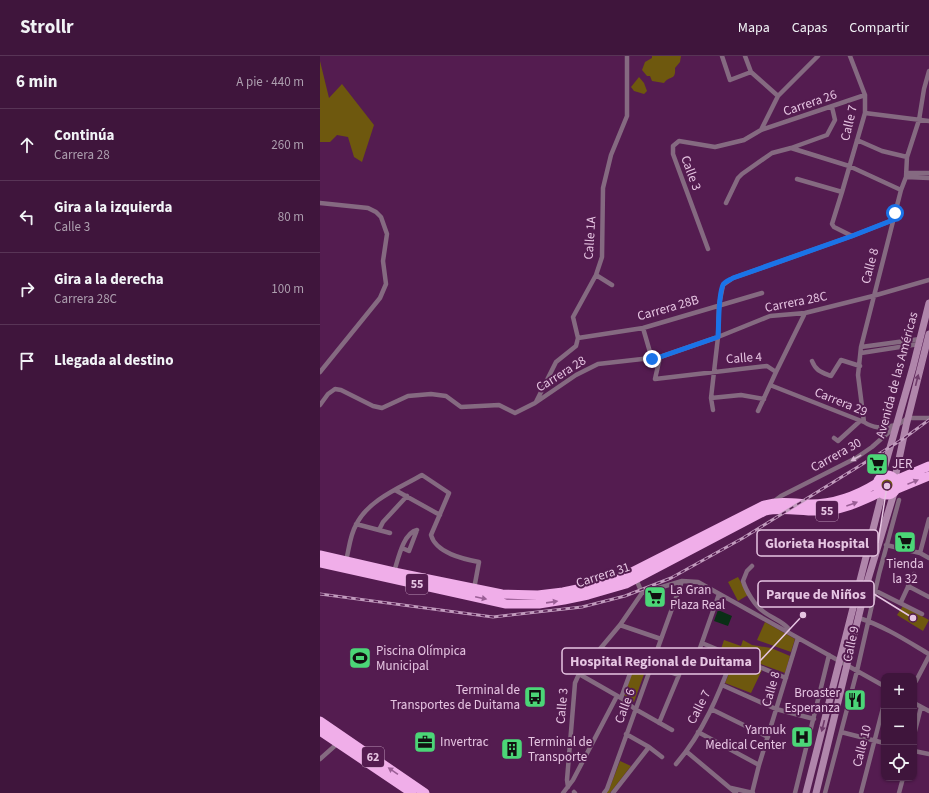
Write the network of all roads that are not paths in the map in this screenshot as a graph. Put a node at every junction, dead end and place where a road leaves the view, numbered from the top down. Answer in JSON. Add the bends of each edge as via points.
{"nodes":[{"id":1,"x":627,"y":56,"type":"edge"},
{"id":2,"x":722,"y":56,"type":"edge"},
{"id":3,"x":745,"y":56,"type":"edge"},
{"id":4,"x":818,"y":56,"type":"edge"},
{"id":5,"x":850,"y":56,"type":"edge"},
{"id":6,"x":929,"y":71,"type":"edge"},
{"id":7,"x":751,"y":72,"type":"junction"},
{"id":8,"x":865,"y":95,"type":"junction"},
{"id":9,"x":778,"y":96,"type":"junction"},
{"id":10,"x":832,"y":107,"type":"junction"},
{"id":11,"x":865,"y":113,"type":"junction"},
{"id":12,"x":919,"y":120,"type":"junction"},
{"id":13,"x":929,"y":121,"type":"edge"},
{"id":14,"x":761,"y":130,"type":"junction"},
{"id":15,"x":857,"y":140,"type":"junction"},
{"id":16,"x":790,"y":148,"type":"junction"},
{"id":17,"x":907,"y":157,"type":"junction"},
{"id":18,"x":849,"y":166,"type":"junction"},
{"id":19,"x":929,"y":173,"type":"edge"},
{"id":20,"x":906,"y":175,"type":"junction"},
{"id":21,"x":929,"y":178,"type":"edge"},
{"id":22,"x":796,"y":179,"type":"dead end"},
{"id":23,"x":901,"y":190,"type":"junction"},
{"id":24,"x":842,"y":194,"type":"junction"},
{"id":25,"x":320,"y":203,"type":"edge"},
{"id":26,"x":726,"y":203,"type":"dead end"},
{"id":27,"x":893,"y":220,"type":"junction"},
{"id":28,"x":852,"y":236,"type":"junction"},
{"id":29,"x":708,"y":249,"type":"dead end"},
{"id":30,"x":596,"y":275,"type":"junction"},
{"id":31,"x":929,"y":280,"type":"edge"},
{"id":32,"x":612,"y":286,"type":"dead end"},
{"id":33,"x":762,"y":293,"type":"dead end"},
{"id":34,"x":873,"y":296,"type":"junction"},
{"id":35,"x":929,"y":303,"type":"edge"},
{"id":36,"x":719,"y":305,"type":"junction"},
{"id":37,"x":805,"y":313,"type":"junction"},
{"id":38,"x":643,"y":328,"type":"junction"},
{"id":39,"x":718,"y":337,"type":"junction"},
{"id":40,"x":578,"y":338,"type":"junction"},
{"id":41,"x":923,"y":338,"type":"edge"},
{"id":42,"x":861,"y":348,"type":"junction"},
{"id":43,"x":861,"y":353,"type":"junction"},
{"id":44,"x":660,"y":357,"type":"junction"},
{"id":45,"x":652,"y":359,"type":"junction"},
{"id":46,"x":812,"y":361,"type":"dead end"},
{"id":47,"x":598,"y":364,"type":"joint"},
{"id":48,"x":860,"y":366,"type":"junction"},
{"id":49,"x":320,"y":372,"type":"edge"},
{"id":50,"x":713,"y":372,"type":"junction"},
{"id":51,"x":776,"y":372,"type":"junction"},
{"id":52,"x":770,"y":385,"type":"junction"},
{"id":53,"x":711,"y":398,"type":"junction"},
{"id":54,"x":764,"y":399,"type":"junction"},
{"id":55,"x":535,"y":403,"type":"junction"},
{"id":56,"x":320,"y":405,"type":"edge"},
{"id":57,"x":713,"y":410,"type":"dead end"},
{"id":58,"x":758,"y":412,"type":"dead end"},
{"id":59,"x":908,"y":418,"type":"junction"},
{"id":60,"x":929,"y":418,"type":"edge"},
{"id":61,"x":862,"y":422,"type":"junction"},
{"id":62,"x":897,"y":425,"type":"junction"},
{"id":63,"x":906,"y":426,"type":"junction"},
{"id":64,"x":834,"y":438,"type":"dead end"},
{"id":65,"x":929,"y":466,"type":"edge"},
{"id":66,"x":929,"y":476,"type":"edge"},
{"id":67,"x":880,"y":480,"type":"junction"},
{"id":68,"x":896,"y":488,"type":"junction"},
{"id":69,"x":395,"y":490,"type":"junction"},
{"id":70,"x":881,"y":494,"type":"junction"},
{"id":71,"x":407,"y":496,"type":"junction"},
{"id":72,"x":772,"y":503,"type":"junction"},
{"id":73,"x":440,"y":515,"type":"junction"},
{"id":74,"x":929,"y":519,"type":"edge"},
{"id":75,"x":356,"y":524,"type":"junction"},
{"id":76,"x":379,"y":530,"type":"junction"},
{"id":77,"x":390,"y":533,"type":"dead end"},
{"id":78,"x":878,"y":543,"type":"junction"},
{"id":79,"x":887,"y":545,"type":"junction"},
{"id":80,"x":402,"y":548,"type":"junction"},
{"id":81,"x":920,"y":554,"type":"junction"},
{"id":82,"x":320,"y":555,"type":"edge"},
{"id":83,"x":929,"y":558,"type":"edge"},
{"id":84,"x":346,"y":561,"type":"junction"},
{"id":85,"x":320,"y":563,"type":"edge"},
{"id":86,"x":645,"y":565,"type":"junction"},
{"id":87,"x":752,"y":566,"type":"dead end"},
{"id":88,"x":394,"y":572,"type":"junction"},
{"id":89,"x":870,"y":572,"type":"junction"},
{"id":90,"x":879,"y":574,"type":"junction"},
{"id":91,"x":914,"y":574,"type":"dead end"},
{"id":92,"x":636,"y":579,"type":"junction"},
{"id":93,"x":682,"y":581,"type":"junction"},
{"id":94,"x":866,"y":586,"type":"junction"},
{"id":95,"x":908,"y":586,"type":"junction"},
{"id":96,"x":474,"y":589,"type":"junction"},
{"id":97,"x":875,"y":590,"type":"junction"},
{"id":98,"x":642,"y":593,"type":"junction"},
{"id":99,"x":719,"y":594,"type":"junction"},
{"id":100,"x":929,"y":598,"type":"edge"},
{"id":101,"x":901,"y":602,"type":"junction"},
{"id":102,"x":922,"y":614,"type":"dead end"},
{"id":103,"x":859,"y":618,"type":"junction"},
{"id":104,"x":867,"y":621,"type":"junction"},
{"id":105,"x":620,"y":625,"type":"junction"},
{"id":106,"x":787,"y":632,"type":"junction"},
{"id":107,"x":798,"y":638,"type":"junction"},
{"id":108,"x":661,"y":639,"type":"junction"},
{"id":109,"x":702,"y":643,"type":"junction"},
{"id":110,"x":601,"y":648,"type":"junction"},
{"id":111,"x":830,"y":655,"type":"junction"},
{"id":112,"x":929,"y":655,"type":"edge"},
{"id":113,"x":733,"y":656,"type":"junction"},
{"id":114,"x":635,"y":660,"type":"junction"},
{"id":115,"x":839,"y":661,"type":"junction"},
{"id":116,"x":651,"y":666,"type":"junction"},
{"id":117,"x":847,"y":666,"type":"junction"},
{"id":118,"x":692,"y":668,"type":"dead end"},
{"id":119,"x":857,"y":671,"type":"junction"},
{"id":120,"x":580,"y":674,"type":"junction"},
{"id":121,"x":786,"y":678,"type":"junction"},
{"id":122,"x":917,"y":679,"type":"edge"},
{"id":123,"x":881,"y":684,"type":"edge"},
{"id":124,"x":722,"y":685,"type":"junction"},
{"id":125,"x":619,"y":697,"type":"junction"},
{"id":126,"x":917,"y":705,"type":"edge"},
{"id":127,"x":921,"y":707,"type":"junction"},
{"id":128,"x":711,"y":709,"type":"junction"},
{"id":129,"x":776,"y":709,"type":"junction"},
{"id":130,"x":883,"y":709,"type":"edge"},
{"id":131,"x":635,"y":710,"type":"junction"},
{"id":132,"x":929,"y":711,"type":"edge"},
{"id":133,"x":814,"y":719,"type":"junction"},
{"id":134,"x":320,"y":721,"type":"edge"},
{"id":135,"x":659,"y":723,"type":"junction"},
{"id":136,"x":917,"y":723,"type":"edge"},
{"id":137,"x":672,"y":730,"type":"dead end"},
{"id":138,"x":320,"y":731,"type":"edge"},
{"id":139,"x":698,"y":732,"type":"junction"},
{"id":140,"x":841,"y":732,"type":"junction"},
{"id":141,"x":626,"y":734,"type":"junction"},
{"id":142,"x":768,"y":737,"type":"junction"},
{"id":143,"x":874,"y":740,"type":"junction"},
{"id":144,"x":881,"y":742,"type":"edge"},
{"id":145,"x":338,"y":743,"type":"junction"},
{"id":146,"x":649,"y":747,"type":"junction"},
{"id":147,"x":686,"y":752,"type":"junction"},
{"id":148,"x":917,"y":752,"type":"edge"},
{"id":149,"x":929,"y":754,"type":"edge"},
{"id":150,"x":662,"y":756,"type":"dead end"},
{"id":151,"x":320,"y":759,"type":"edge"},
{"id":152,"x":676,"y":764,"type":"dead end"},
{"id":153,"x":759,"y":765,"type":"junction"},
{"id":154,"x":902,"y":781,"type":"edge"},
{"id":155,"x":568,"y":787,"type":"junction"},
{"id":156,"x":729,"y":788,"type":"junction"},
{"id":157,"x":412,"y":793,"type":"edge"},
{"id":158,"x":425,"y":793,"type":"edge"},
{"id":159,"x":563,"y":793,"type":"edge"},
{"id":160,"x":604,"y":793,"type":"edge"},
{"id":161,"x":613,"y":793,"type":"edge"},
{"id":162,"x":736,"y":793,"type":"edge"},
{"id":163,"x":753,"y":793,"type":"edge"},
{"id":164,"x":795,"y":793,"type":"edge"},
{"id":165,"x":806,"y":793,"type":"edge"},
{"id":166,"x":816,"y":793,"type":"edge"},
{"id":167,"x":825,"y":793,"type":"edge"},
{"id":168,"x":861,"y":793,"type":"edge"},
{"id":169,"x":899,"y":793,"type":"edge"}],
"edges":[{"from":1,"to":30,"type":"street","name":"Calle 1A","via":[[627,116],[611,155],[603,188],[602,257]]},
{"from":2,"to":7,"type":"street","via":[[730,80]]},
{"from":3,"to":7,"type":"street"},
{"from":4,"to":9,"type":"street"},
{"from":5,"to":8,"type":"street","name":"Calle 7"},
{"from":6,"to":12,"type":"street","name":"Calle 8"},
{"from":7,"to":9,"type":"street"},
{"from":8,"to":10,"type":"street","name":"Carrera 26"},
{"from":8,"to":11,"type":"street","name":"Calle 7"},
{"from":9,"to":14,"type":"street"},
{"from":10,"to":14,"type":"street","name":"Carrera 26"},
{"from":10,"to":16,"type":"street","via":[[835,120],[827,135]]},
{"from":11,"to":12,"type":"street"},
{"from":11,"to":15,"type":"street","name":"Calle 7"},
{"from":12,"to":13,"type":"street"},
{"from":12,"to":17,"type":"street","name":"Calle 8"},
{"from":14,"to":29,"type":"street","name":"Calle 3","via":[[744,140],[715,147],[679,141],[673,146],[673,154]]},
{"from":15,"to":17,"type":"street","via":[[882,151]]},
{"from":15,"to":18,"type":"street","name":"Calle 7"},
{"from":16,"to":18,"type":"street"},
{"from":16,"to":26,"type":"street","via":[[772,153],[742,174]]},
{"from":17,"to":20,"type":"street","name":"Calle 8"},
{"from":18,"to":23,"type":"street"},
{"from":18,"to":24,"type":"street","name":"Calle 7"},
{"from":19,"to":20,"type":"street"},
{"from":20,"to":21,"type":"street"},
{"from":20,"to":23,"type":"street","name":"Calle 8"},
{"from":22,"to":24,"type":"street"},
{"from":23,"to":27,"type":"street","name":"Calle 8"},
{"from":24,"to":28,"type":"street","name":"Calle 7","via":[[832,224]]},
{"from":25,"to":49,"type":"street","via":[[368,208],[381,217],[387,234],[383,260],[386,284],[380,298]]},
{"from":27,"to":28,"type":"street"},
{"from":27,"to":34,"type":"street","name":"Calle 8"},
{"from":28,"to":36,"type":"street","via":[[733,278],[723,285]]},
{"from":30,"to":32,"type":"street"},
{"from":30,"to":40,"type":"street","name":"Calle 1A","via":[[573,317]]},
{"from":31,"to":34,"type":"street","name":"Carrera 28C"},
{"from":33,"to":36,"type":"street","name":"Carrera 28B"},
{"from":34,"to":37,"type":"street","name":"Carrera 28C"},
{"from":34,"to":42,"type":"street","name":"Calle 8"},
{"from":35,"to":41,"type":"main road","name":"Avenida de las Américas"},
{"from":36,"to":38,"type":"street","name":"Carrera 28B"},
{"from":36,"to":39,"type":"street"},
{"from":37,"to":39,"type":"street","name":"Carrera 28C","via":[[770,316]]},
{"from":37,"to":51,"type":"street"},
{"from":38,"to":40,"type":"street","name":"Carrera 28B"},
{"from":38,"to":45,"type":"street"},
{"from":39,"to":44,"type":"street","name":"Carrera 28C"},
{"from":39,"to":50,"type":"street"},
{"from":40,"to":55,"type":"street","via":[[576,346],[556,362]]},
{"from":41,"to":42,"type":"street"},
{"from":41,"to":43,"type":"street"},
{"from":59,"to":41,"type":"main road","name":"Avenida de las Américas","one_way":true},
{"from":41,"to":62,"type":"main road","name":"Avenida de las Américas"},
{"from":42,"to":43,"type":"street","name":"Calle 8"},
{"from":43,"to":48,"type":"street","name":"Calle 8"},
{"from":44,"to":45,"type":"street","name":"Carrera 28C"},
{"from":44,"to":50,"type":"street","via":[[655,379]]},
{"from":45,"to":47,"type":"street","name":"Carrera 28C"},
{"from":46,"to":48,"type":"street","via":[[815,369],[831,376],[841,360]]},
{"from":47,"to":55,"type":"street","name":"Carrera 28","via":[[576,375]]},
{"from":48,"to":61,"type":"street","name":"Calle 8","via":[[858,375]]},
{"from":50,"to":51,"type":"street","name":"Calle 4","via":[[767,366]]},
{"from":50,"to":53,"type":"street"},
{"from":51,"to":52,"type":"street"},
{"from":52,"to":54,"type":"street"},
{"from":52,"to":61,"type":"street","name":"Carrera 29"},
{"from":53,"to":54,"type":"street","via":[[741,395]]},
{"from":53,"to":57,"type":"street"},
{"from":54,"to":58,"type":"street"},
{"from":55,"to":56,"type":"street","name":"Carrera 28","via":[[515,413],[499,405],[461,407],[446,396],[431,394],[408,396],[382,408],[335,389]]},
{"from":59,"to":60,"type":"street"},
{"from":59,"to":62,"type":"street","name":"Carrera 30"},
{"from":59,"to":63,"type":"main road","name":"Avenida de las Américas"},
{"from":61,"to":62,"type":"street","name":"Carrera 29","via":[[875,428]]},
{"from":61,"to":64,"type":"street","via":[[838,441]]},
{"from":62,"to":63,"type":"street","name":"Carrera 29"},
{"from":62,"to":67,"type":"main road","name":"Avenida de las Américas"},
{"from":62,"to":72,"type":"street","name":"Carrera 30","one_way":true,"via":[[863,454]]},
{"from":63,"to":68,"type":"main road","name":"Avenida de las Américas"},
{"from":65,"to":68,"type":"highway","number":"55"},
{"from":68,"to":66,"type":"highway","number":"55","one_way":true},
{"from":67,"to":68,"type":"highway","via":[[889,475]]},
{"from":67,"to":70,"type":"highway","via":[[877,489]]},
{"from":67,"to":72,"type":"highway","name":"Carrera 31","number":"55","via":[[859,493],[836,501],[811,504]]},
{"from":68,"to":70,"type":"highway","number":"55","via":[[888,496]]},
{"from":68,"to":78,"type":"main road","name":"Avenida de las Américas"},
{"from":68,"to":79,"type":"street","name":"Calle 9"},
{"from":69,"to":71,"type":"street"},
{"from":69,"to":73,"type":"street","via":[[422,475],[449,493]]},
{"from":69,"to":75,"type":"street","via":[[364,511]]},
{"from":92,"to":70,"type":"highway","name":"Carrera 31","number":"55","one_way":true,"via":[[765,511],[838,509]]},
{"from":70,"to":115,"type":"main road"},
{"from":71,"to":73,"type":"street"},
{"from":71,"to":76,"type":"street"},
{"from":72,"to":86,"type":"highway","name":"Carrera 31","number":"55","via":[[757,508]]},
{"from":73,"to":96,"type":"street","via":[[431,535],[442,550],[479,562]]},
{"from":74,"to":81,"type":"street"},
{"from":75,"to":76,"type":"street"},
{"from":75,"to":84,"type":"street"},
{"from":76,"to":77,"type":"street"},
{"from":78,"to":79,"type":"street"},
{"from":78,"to":89,"type":"main road","name":"Avenida de las Américas"},
{"from":79,"to":81,"type":"street"},
{"from":79,"to":90,"type":"street","name":"Calle 9"},
{"from":80,"to":80,"type":"street","via":[[409,551],[417,530],[405,539]]},
{"from":80,"to":88,"type":"street"},
{"from":81,"to":83,"type":"street"},
{"from":82,"to":84,"type":"highway","name":"Carrera 31","number":"55"},
{"from":84,"to":88,"type":"highway","name":"Carrera 31","number":"55"},
{"from":85,"to":92,"type":"highway","name":"Carrera 31","number":"55","one_way":true,"via":[[510,604],[539,604],[564,600]]},
{"from":86,"to":92,"type":"highway"},
{"from":86,"to":96,"type":"highway","name":"Carrera 31","number":"55","via":[[622,577],[563,592],[514,596]]},
{"from":87,"to":106,"type":"street","via":[[747,571],[744,585],[758,607],[785,625],[788,628]]},
{"from":88,"to":96,"type":"highway","name":"Carrera 31","number":"55"},
{"from":89,"to":90,"type":"street"},
{"from":89,"to":94,"type":"main road","name":"Avenida de las Américas"},
{"from":90,"to":97,"type":"street","name":"Calle 9"},
{"from":91,"to":95,"type":"street"},
{"from":92,"to":98,"type":"street"},
{"from":93,"to":98,"type":"street"},
{"from":93,"to":99,"type":"street","via":[[698,582]]},
{"from":93,"to":108,"type":"street","name":"Calle 6"},
{"from":94,"to":97,"type":"street"},
{"from":94,"to":103,"type":"main road","name":"Avenida de las Américas"},
{"from":95,"to":100,"type":"street"},
{"from":95,"to":101,"type":"street"},
{"from":97,"to":101,"type":"street"},
{"from":97,"to":104,"type":"street","name":"Calle 9"},
{"from":98,"to":105,"type":"street","name":"Calle 3"},
{"from":99,"to":106,"type":"street"},
{"from":99,"to":109,"type":"street"},
{"from":101,"to":102,"type":"street"},
{"from":103,"to":104,"type":"street"},
{"from":103,"to":117,"type":"main road","name":"Avenida de las Américas"},
{"from":104,"to":112,"type":"street"},
{"from":104,"to":119,"type":"street","name":"Calle 9"},
{"from":105,"to":108,"type":"street"},
{"from":105,"to":110,"type":"street","name":"Calle 3"},
{"from":106,"to":107,"type":"street"},
{"from":107,"to":111,"type":"street"},
{"from":107,"to":121,"type":"street","name":"Calle 8"},
{"from":108,"to":116,"type":"street","name":"Calle 6"},
{"from":109,"to":113,"type":"street"},
{"from":109,"to":118,"type":"street"},
{"from":110,"to":114,"type":"street"},
{"from":110,"to":120,"type":"street","name":"Calle 3"},
{"from":111,"to":115,"type":"street"},
{"from":111,"to":133,"type":"street","name":"Calle 9"},
{"from":112,"to":122,"type":"street"},
{"from":113,"to":121,"type":"street"},
{"from":113,"to":124,"type":"street","name":"Calle 7"},
{"from":114,"to":116,"type":"street"},
{"from":114,"to":125,"type":"street"},
{"from":115,"to":117,"type":"street"},
{"from":115,"to":165,"type":"main road","one_way":true},
{"from":116,"to":131,"type":"street","name":"Calle 6"},
{"from":116,"to":135,"type":"street","via":[[679,675]]},
{"from":117,"to":119,"type":"street"},
{"from":117,"to":166,"type":"main road","name":"Avenida de las Américas"},
{"from":119,"to":123,"type":"street"},
{"from":119,"to":140,"type":"street","name":"Calle 9"},
{"from":120,"to":125,"type":"street"},
{"from":120,"to":155,"type":"street","name":"Calle 3","via":[[575,683]]},
{"from":121,"to":129,"type":"street","name":"Calle 8"},
{"from":124,"to":128,"type":"street","name":"Calle 7"},
{"from":124,"to":129,"type":"street"},
{"from":125,"to":131,"type":"street"},
{"from":125,"to":155,"type":"street"},
{"from":126,"to":127,"type":"street"},
{"from":127,"to":132,"type":"street"},
{"from":127,"to":136,"type":"street"},
{"from":128,"to":139,"type":"street","name":"Calle 7"},
{"from":128,"to":142,"type":"street"},
{"from":129,"to":133,"type":"street"},
{"from":129,"to":142,"type":"street","name":"Calle 8"},
{"from":130,"to":143,"type":"street","name":"Calle 10"},
{"from":131,"to":135,"type":"street"},
{"from":131,"to":141,"type":"street","name":"Calle 6"},
{"from":133,"to":164,"type":"street","name":"Calle 9"},
{"from":158,"to":134,"type":"highway","number":"62","one_way":true},
{"from":135,"to":137,"type":"street"},
{"from":138,"to":145,"type":"highway","number":"62"},
{"from":139,"to":147,"type":"street","name":"Calle 7"},
{"from":139,"to":153,"type":"street"},
{"from":140,"to":143,"type":"street"},
{"from":140,"to":167,"type":"street","name":"Calle 9"},
{"from":141,"to":146,"type":"street"},
{"from":141,"to":160,"type":"street","name":"Calle 6"},
{"from":142,"to":153,"type":"street","name":"Calle 8"},
{"from":143,"to":144,"type":"street"},
{"from":143,"to":168,"type":"street","name":"Calle 10"},
{"from":145,"to":151,"type":"street"},
{"from":145,"to":157,"type":"highway","number":"62"},
{"from":146,"to":150,"type":"street"},
{"from":146,"to":161,"type":"street"},
{"from":147,"to":152,"type":"street","name":"Calle 7"},
{"from":147,"to":156,"type":"street"},
{"from":148,"to":149,"type":"street"},
{"from":153,"to":163,"type":"street","name":"Calle 8"},
{"from":154,"to":169,"type":"street"},
{"from":155,"to":159,"type":"street"},
{"from":156,"to":162,"type":"street"},
{"from":156,"to":163,"type":"street"}]}
